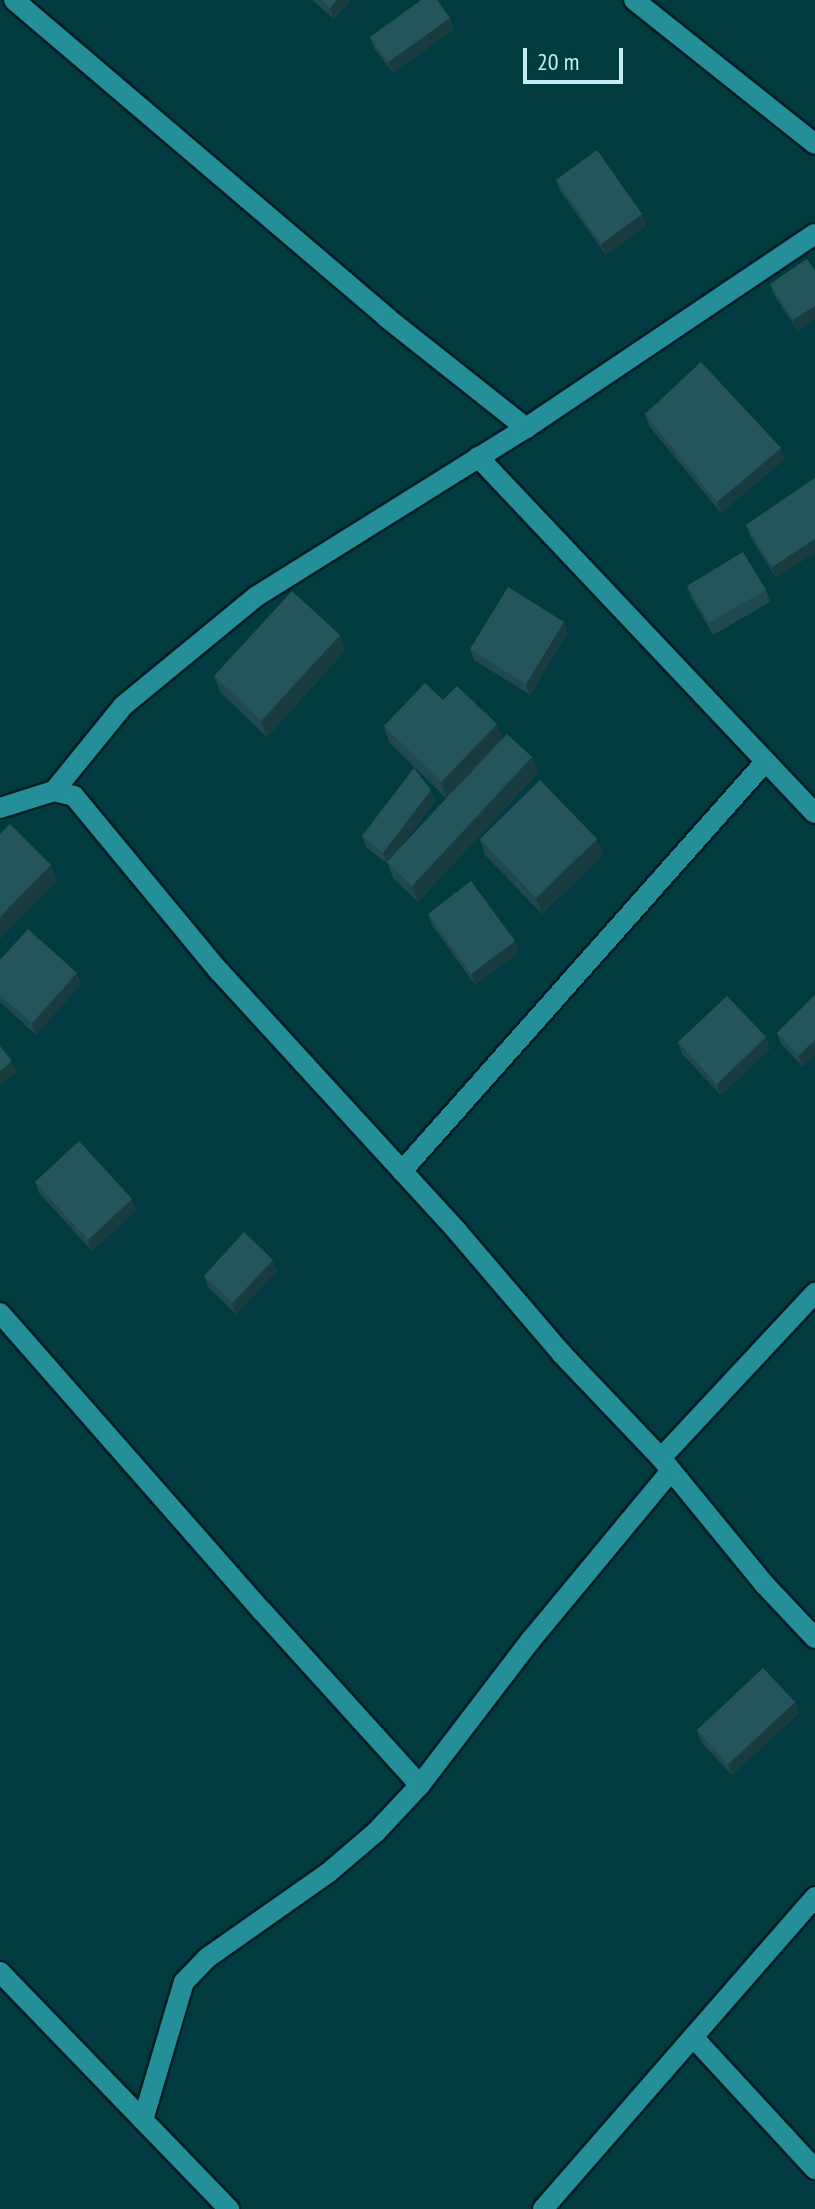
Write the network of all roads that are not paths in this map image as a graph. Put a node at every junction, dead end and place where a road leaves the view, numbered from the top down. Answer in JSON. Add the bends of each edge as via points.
{"nodes":[{"id":1,"x":14,"y":0,"type":"edge"},
{"id":2,"x":634,"y":0,"type":"edge"},
{"id":3,"x":815,"y":144,"type":"edge"},
{"id":4,"x":815,"y":234,"type":"edge"},
{"id":5,"x":526,"y":428,"type":"junction"},
{"id":6,"x":478,"y":457,"type":"junction"},
{"id":7,"x":766,"y":761,"type":"junction"},
{"id":8,"x":54,"y":791,"type":"junction"},
{"id":9,"x":0,"y":808,"type":"edge"},
{"id":10,"x":815,"y":813,"type":"edge"},
{"id":11,"x":402,"y":1171,"type":"junction"},
{"id":12,"x":815,"y":1293,"type":"edge"},
{"id":13,"x":0,"y":1313,"type":"edge"},
{"id":14,"x":666,"y":1464,"type":"junction"},
{"id":15,"x":815,"y":1638,"type":"edge"},
{"id":16,"x":420,"y":1785,"type":"junction"},
{"id":17,"x":815,"y":1897,"type":"edge"},
{"id":18,"x":0,"y":1972,"type":"edge"},
{"id":19,"x":693,"y":2037,"type":"junction"},
{"id":20,"x":143,"y":2120,"type":"junction"},
{"id":21,"x":815,"y":2169,"type":"edge"},
{"id":22,"x":229,"y":2209,"type":"edge"},
{"id":23,"x":543,"y":2209,"type":"edge"}],
"edges":[{"from":1,"to":5,"type":"street","via":[[386,317]]},
{"from":2,"to":3,"type":"street"},
{"from":4,"to":5,"type":"street"},
{"from":5,"to":6,"type":"street"},
{"from":6,"to":7,"type":"street"},
{"from":6,"to":8,"type":"street","via":[[257,596],[123,706]]},
{"from":7,"to":10,"type":"street"},
{"from":7,"to":11,"type":"street"},
{"from":8,"to":9,"type":"street"},
{"from":8,"to":11,"type":"street","via":[[74,796],[219,971]]},
{"from":11,"to":14,"type":"street"},
{"from":12,"to":14,"type":"street"},
{"from":13,"to":16,"type":"street"},
{"from":14,"to":15,"type":"street"},
{"from":14,"to":16,"type":"street"},
{"from":16,"to":20,"type":"street","via":[[328,1873],[194,1969],[184,1982]]},
{"from":17,"to":19,"type":"street"},
{"from":18,"to":20,"type":"street"},
{"from":19,"to":21,"type":"street"},
{"from":19,"to":23,"type":"street"},
{"from":20,"to":22,"type":"street"}]}
